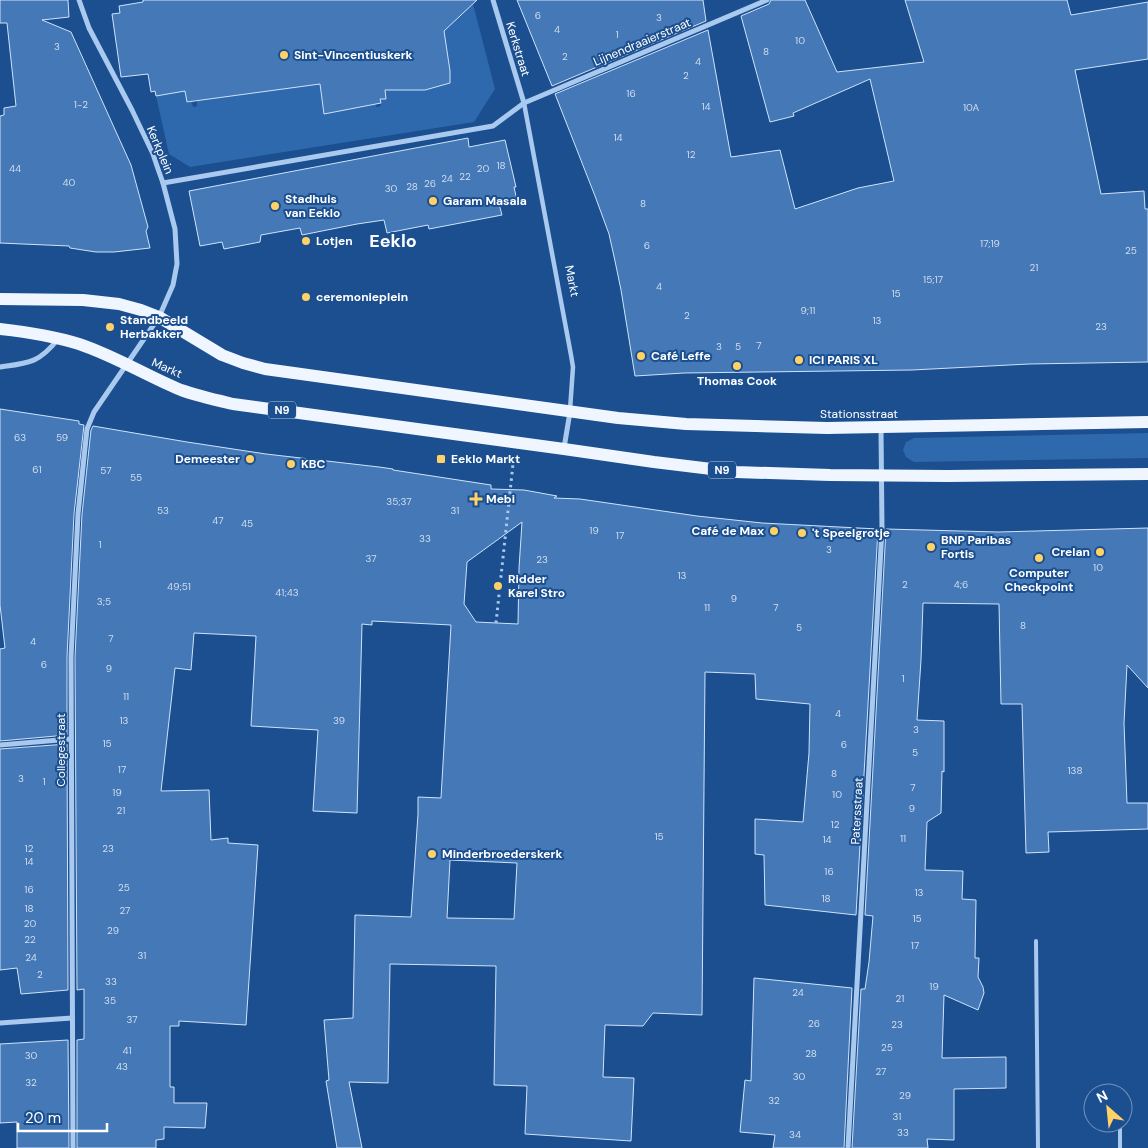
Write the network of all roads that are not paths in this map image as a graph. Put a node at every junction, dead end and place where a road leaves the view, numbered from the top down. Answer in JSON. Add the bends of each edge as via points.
{"nodes":[{"id":1,"x":79,"y":0,"type":"edge"},
{"id":2,"x":493,"y":0,"type":"edge"},
{"id":3,"x":767,"y":0,"type":"edge"},
{"id":4,"x":524,"y":103,"type":"junction"},
{"id":5,"x":163,"y":183,"type":"junction"},
{"id":6,"x":0,"y":299,"type":"edge"},
{"id":7,"x":159,"y":317,"type":"junction"},
{"id":8,"x":0,"y":329,"type":"edge"},
{"id":9,"x":58,"y":338,"type":"junction"},
{"id":10,"x":126,"y":365,"type":"junction"},
{"id":11,"x":0,"y":367,"type":"edge"},
{"id":12,"x":570,"y":411,"type":"junction"},
{"id":13,"x":1148,"y":422,"type":"edge"},
{"id":14,"x":882,"y":428,"type":"junction"},
{"id":15,"x":564,"y":449,"type":"junction"},
{"id":16,"x":1148,"y":474,"type":"edge"},
{"id":17,"x":882,"y":475,"type":"junction"},
{"id":18,"x":71,"y":739,"type":"junction"},
{"id":19,"x":0,"y":745,"type":"edge"},
{"id":20,"x":1036,"y":940,"type":"dead end"},
{"id":21,"x":72,"y":1018,"type":"junction"},
{"id":22,"x":0,"y":1023,"type":"edge"},
{"id":23,"x":1120,"y":1133,"type":"edge"},
{"id":24,"x":73,"y":1148,"type":"edge"},
{"id":25,"x":848,"y":1148,"type":"edge"},
{"id":26,"x":1038,"y":1148,"type":"edge"},
{"id":27,"x":1120,"y":1148,"type":"edge"}],
"edges":[{"from":1,"to":5,"type":"street","name":"Kerkplein","via":[[89,28],[153,154]]},
{"from":2,"to":4,"type":"street","name":"Kerkstraat"},
{"from":3,"to":4,"type":"street","name":"Lijnendraaierstraat"},
{"from":4,"to":5,"type":"street","via":[[493,126]]},
{"from":4,"to":12,"type":"street","name":"Markt","via":[[571,355]]},
{"from":5,"to":7,"type":"street","name":"Kerkplein","via":[[175,229],[177,264],[173,285]]},
{"from":6,"to":7,"type":"main road","via":[[119,304]]},
{"from":7,"to":10,"type":"street","name":"Markt"},
{"from":7,"to":12,"type":"main road","via":[[222,355],[264,369]]},
{"from":8,"to":9,"type":"main road","name":"Markt","number":"N9"},
{"from":9,"to":10,"type":"main road","name":"Markt","number":"N9"},
{"from":9,"to":11,"type":"street","via":[[41,357],[28,364]]},
{"from":10,"to":15,"type":"main road","name":"Markt","number":"N9","via":[[182,390],[233,404]]},
{"from":10,"to":18,"type":"street","name":"Collegestraat","via":[[86,429],[76,542]]},
{"from":12,"to":14,"type":"main road","name":"Stationsstraat","via":[[686,424]]},
{"from":12,"to":15,"type":"street"},
{"from":13,"to":14,"type":"main road","name":"Stationsstraat"},
{"from":14,"to":17,"type":"street","name":"Patersstraat"},
{"from":15,"to":17,"type":"main road","name":"Markt","number":"N9","via":[[736,472]]},
{"from":16,"to":17,"type":"main road","number":"N9"},
{"from":17,"to":25,"type":"street","name":"Patersstraat","via":[[882,539]]},
{"from":18,"to":19,"type":"street"},
{"from":18,"to":21,"type":"street","name":"Collegestraat"},
{"from":20,"to":26,"type":"lane"},
{"from":21,"to":22,"type":"street"},
{"from":21,"to":24,"type":"street","name":"Collegestraat"},
{"from":23,"to":27,"type":"lane"}]}
